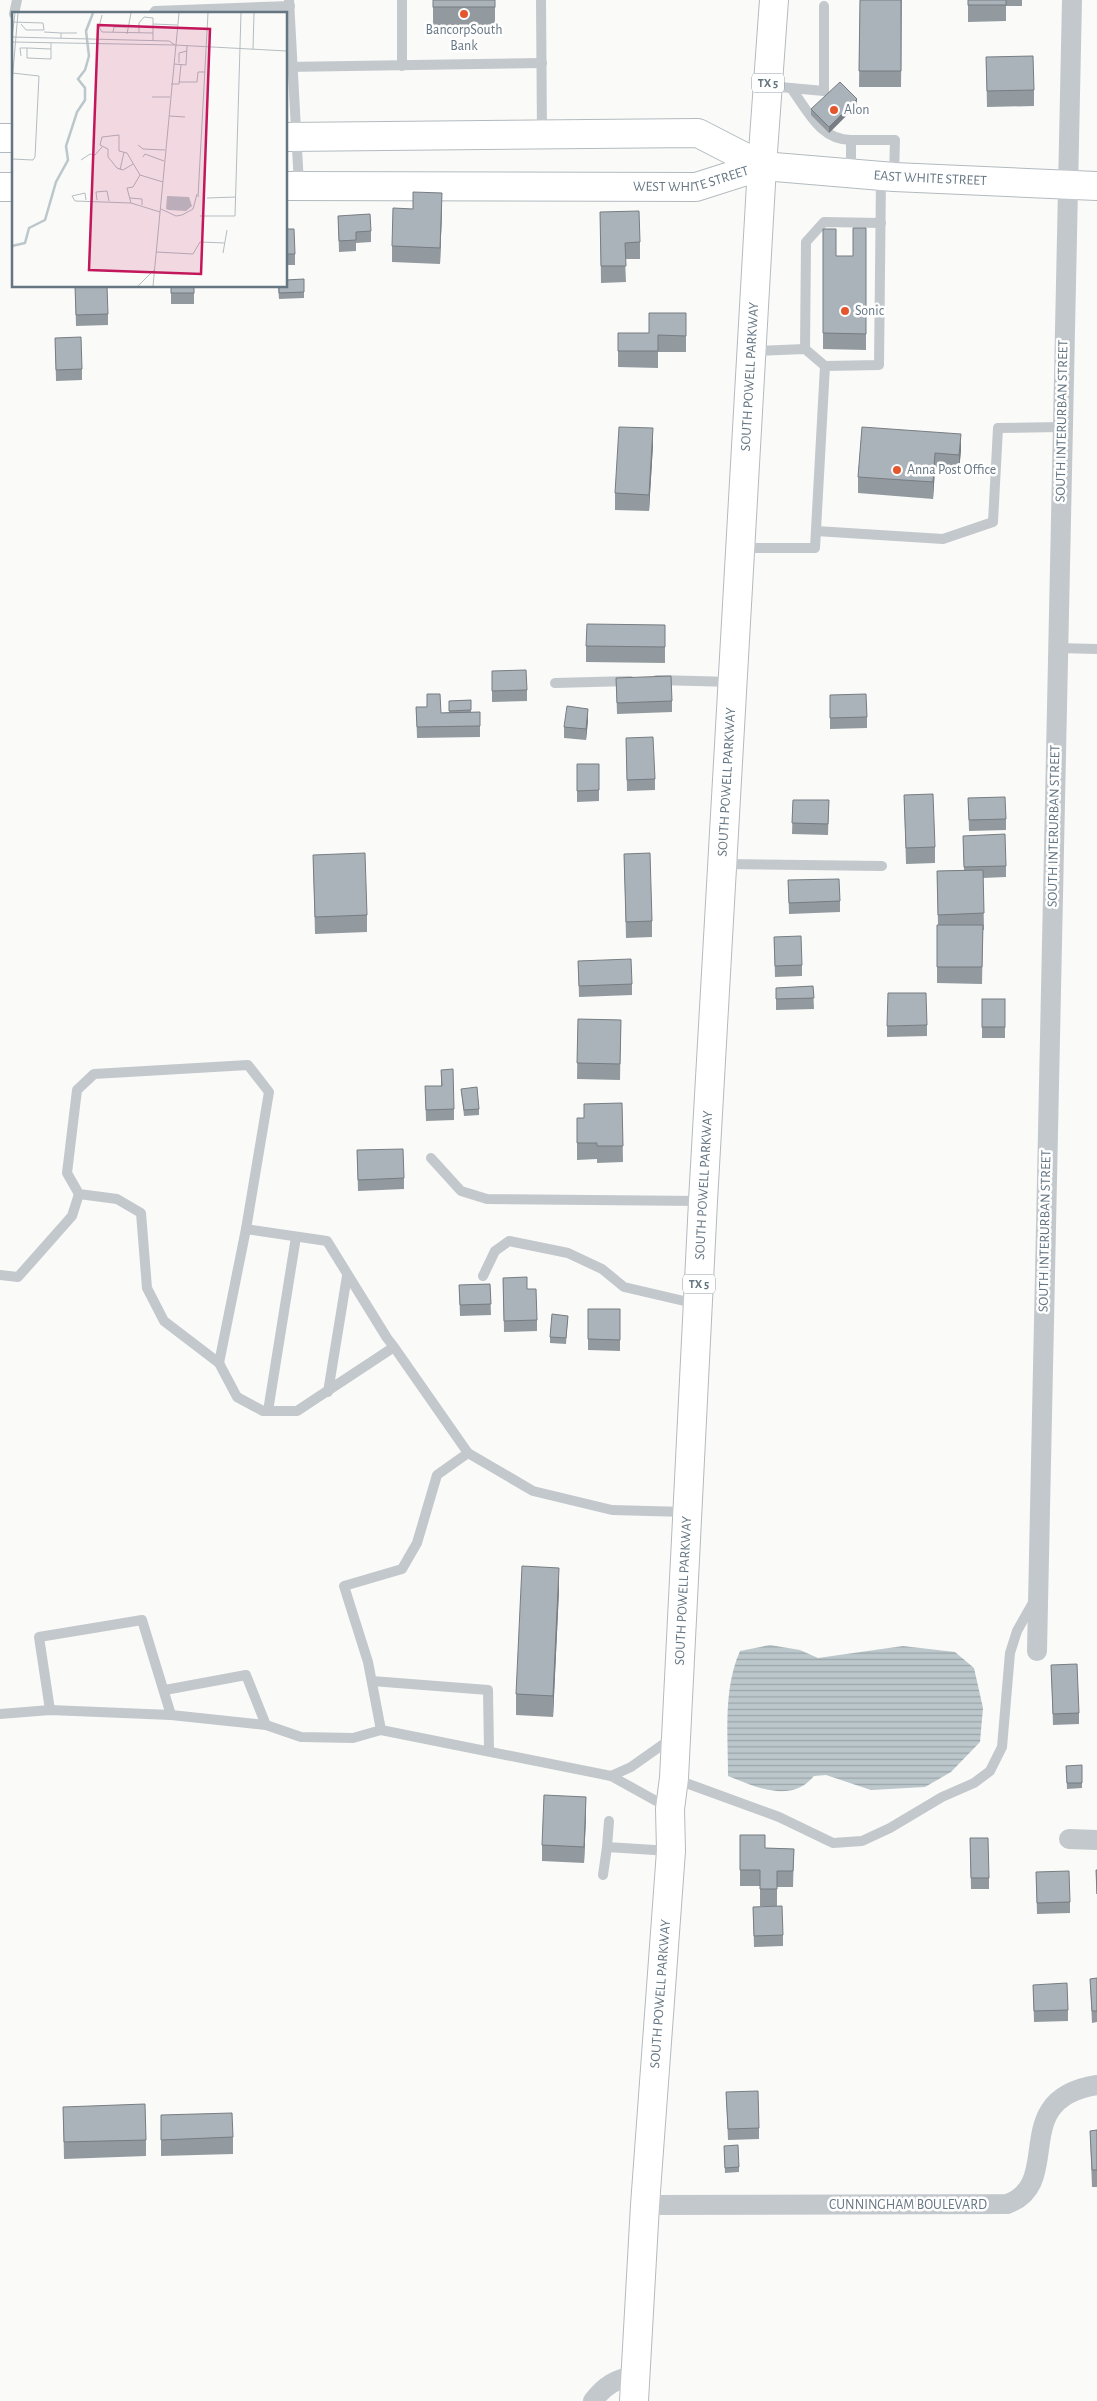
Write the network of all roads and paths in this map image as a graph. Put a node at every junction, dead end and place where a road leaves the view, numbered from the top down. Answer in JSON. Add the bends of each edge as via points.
{"nodes":[{"id":1,"x":402,"y":0,"type":"edge"},
{"id":2,"x":541,"y":0,"type":"edge"},
{"id":3,"x":774,"y":0,"type":"edge"},
{"id":4,"x":1072,"y":0,"type":"edge"},
{"id":5,"x":289,"y":3,"type":"edge"},
{"id":6,"x":824,"y":6,"type":"dead end"},
{"id":7,"x":155,"y":12,"type":"edge"},
{"id":8,"x":542,"y":63,"type":"junction"},
{"id":9,"x":402,"y":66,"type":"junction"},
{"id":10,"x":289,"y":67,"type":"edge"},
{"id":11,"x":779,"y":87,"type":"junction"},
{"id":12,"x":542,"y":134,"type":"junction"},
{"id":13,"x":291,"y":137,"type":"edge"},
{"id":14,"x":852,"y":140,"type":"junction"},
{"id":15,"x":762,"y":166,"type":"junction"},
{"id":16,"x":851,"y":173,"type":"junction"},
{"id":17,"x":887,"y":176,"type":"junction"},
{"id":18,"x":292,"y":186,"type":"edge"},
{"id":19,"x":1067,"y":186,"type":"junction"},
{"id":20,"x":1097,"y":186,"type":"edge"},
{"id":21,"x":881,"y":223,"type":"junction"},
{"id":22,"x":805,"y":349,"type":"junction"},
{"id":23,"x":752,"y":351,"type":"junction"},
{"id":24,"x":825,"y":366,"type":"junction"},
{"id":25,"x":1062,"y":427,"type":"junction"},
{"id":26,"x":816,"y":532,"type":"junction"},
{"id":27,"x":741,"y":548,"type":"junction"},
{"id":28,"x":1057,"y":648,"type":"junction"},
{"id":29,"x":1097,"y":649,"type":"edge"},
{"id":30,"x":734,"y":682,"type":"junction"},
{"id":31,"x":554,"y":683,"type":"dead end"},
{"id":32,"x":723,"y":864,"type":"junction"},
{"id":33,"x":882,"y":866,"type":"dead end"},
{"id":34,"x":431,"y":1158,"type":"dead end"},
{"id":35,"x":79,"y":1194,"type":"junction"},
{"id":36,"x":703,"y":1202,"type":"junction"},
{"id":37,"x":246,"y":1229,"type":"junction"},
{"id":38,"x":296,"y":1237,"type":"junction"},
{"id":39,"x":0,"y":1275,"type":"edge"},
{"id":40,"x":347,"y":1276,"type":"junction"},
{"id":41,"x":483,"y":1276,"type":"dead end"},
{"id":42,"x":698,"y":1304,"type":"junction"},
{"id":43,"x":394,"y":1347,"type":"junction"},
{"id":44,"x":219,"y":1363,"type":"junction"},
{"id":45,"x":328,"y":1392,"type":"junction"},
{"id":46,"x":268,"y":1411,"type":"junction"},
{"id":47,"x":468,"y":1453,"type":"junction"},
{"id":48,"x":687,"y":1512,"type":"junction"},
{"id":49,"x":1038,"y":1595,"type":"junction"},
{"id":50,"x":1037,"y":1651,"type":"dead end"},
{"id":51,"x":372,"y":1680,"type":"junction"},
{"id":52,"x":165,"y":1690,"type":"junction"},
{"id":53,"x":50,"y":1710,"type":"junction"},
{"id":54,"x":0,"y":1714,"type":"edge"},
{"id":55,"x":170,"y":1715,"type":"junction"},
{"id":56,"x":266,"y":1725,"type":"junction"},
{"id":57,"x":381,"y":1730,"type":"junction"},
{"id":58,"x":676,"y":1735,"type":"junction"},
{"id":59,"x":489,"y":1751,"type":"junction"},
{"id":60,"x":611,"y":1776,"type":"junction"},
{"id":61,"x":674,"y":1778,"type":"junction"},
{"id":62,"x":670,"y":1808,"type":"junction"},
{"id":63,"x":609,"y":1821,"type":"dead end"},
{"id":64,"x":1069,"y":1839,"type":"dead end"},
{"id":65,"x":1097,"y":1840,"type":"edge"},
{"id":66,"x":607,"y":1847,"type":"junction"},
{"id":67,"x":671,"y":1851,"type":"junction"},
{"id":68,"x":603,"y":1875,"type":"dead end"},
{"id":69,"x":1097,"y":2085,"type":"edge"},
{"id":70,"x":645,"y":2205,"type":"junction"},
{"id":71,"x":635,"y":2388,"type":"edge"},
{"id":72,"x":593,"y":2401,"type":"edge"}],
"edges":[{"from":1,"to":9,"type":"lane"},
{"from":2,"to":8,"type":"lane"},
{"from":3,"to":11,"type":"main road","name":"SOUTH POWELL PARKWAY","number":"TX 5"},
{"from":4,"to":19,"type":"street","name":"SOUTH INTERURBAN STREET"},
{"from":5,"to":7,"type":"lane"},
{"from":5,"to":10,"type":"lane"},
{"from":6,"to":11,"type":"lane","via":[[824,91]]},
{"from":8,"to":9,"type":"lane"},
{"from":8,"to":12,"type":"lane"},
{"from":9,"to":10,"type":"lane"},
{"from":10,"to":13,"type":"lane"},
{"from":11,"to":14,"type":"lane","via":[[824,133],[839,140]]},
{"from":11,"to":15,"type":"main road","name":"SOUTH POWELL PARKWAY","number":"TX 5"},
{"from":12,"to":13,"type":"main road","name":"WEST WHITE STREET"},
{"from":12,"to":15,"type":"main road","name":"WEST WHITE STREET","via":[[698,133]]},
{"from":13,"to":18,"type":"lane"},
{"from":14,"to":16,"type":"lane"},
{"from":14,"to":17,"type":"lane","via":[[895,140]]},
{"from":15,"to":16,"type":"main road","name":"EAST WHITE STREET"},
{"from":15,"to":18,"type":"main road","name":"WEST WHITE STREET","via":[[696,187]]},
{"from":15,"to":23,"type":"main road","name":"SOUTH POWELL PARKWAY","number":"TX 5"},
{"from":16,"to":17,"type":"main road","name":"EAST WHITE STREET"},
{"from":17,"to":19,"type":"main road","name":"EAST WHITE STREET"},
{"from":17,"to":21,"type":"lane"},
{"from":19,"to":20,"type":"main road","name":"EAST WHITE STREET"},
{"from":19,"to":25,"type":"street","name":"SOUTH INTERURBAN STREET"},
{"from":21,"to":22,"type":"lane","via":[[824,222],[806,242]]},
{"from":21,"to":24,"type":"lane","via":[[879,365]]},
{"from":22,"to":23,"type":"lane"},
{"from":22,"to":24,"type":"lane"},
{"from":23,"to":27,"type":"main road","name":"SOUTH POWELL PARKWAY","number":"TX 5"},
{"from":24,"to":26,"type":"lane"},
{"from":25,"to":26,"type":"lane","via":[[998,428],[993,522],[943,539]]},
{"from":25,"to":28,"type":"street","name":"SOUTH INTERURBAN STREET"},
{"from":26,"to":27,"type":"lane","via":[[815,548]]},
{"from":27,"to":30,"type":"main road","name":"SOUTH POWELL PARKWAY","number":"TX 5"},
{"from":28,"to":29,"type":"lane"},
{"from":28,"to":49,"type":"street","name":"SOUTH INTERURBAN STREET"},
{"from":30,"to":31,"type":"lane"},
{"from":30,"to":32,"type":"main road","name":"SOUTH POWELL PARKWAY","number":"TX 5"},
{"from":32,"to":33,"type":"lane"},
{"from":32,"to":36,"type":"main road","name":"SOUTH POWELL PARKWAY","number":"TX 5"},
{"from":34,"to":36,"type":"lane","via":[[461,1191],[487,1199]]},
{"from":35,"to":37,"type":"lane","via":[[67,1172],[77,1090],[94,1074],[248,1065],[269,1092]]},
{"from":35,"to":39,"type":"lane","via":[[72,1216],[18,1277]]},
{"from":35,"to":44,"type":"lane","via":[[117,1199],[141,1213],[147,1288],[164,1321]]},
{"from":36,"to":42,"type":"main road","name":"SOUTH POWELL PARKWAY","number":"TX 5"},
{"from":37,"to":38,"type":"lane"},
{"from":37,"to":44,"type":"lane"},
{"from":38,"to":40,"type":"lane","via":[[327,1241]]},
{"from":38,"to":46,"type":"lane"},
{"from":40,"to":43,"type":"lane"},
{"from":40,"to":45,"type":"lane"},
{"from":41,"to":42,"type":"lane","via":[[495,1251],[508,1241],[568,1253],[602,1269],[624,1287]]},
{"from":42,"to":48,"type":"main road","name":"SOUTH POWELL PARKWAY","number":"TX 5"},
{"from":43,"to":45,"type":"lane"},
{"from":43,"to":47,"type":"lane"},
{"from":44,"to":46,"type":"lane","via":[[237,1396]]},
{"from":45,"to":46,"type":"lane","via":[[297,1410]]},
{"from":47,"to":48,"type":"lane","via":[[533,1491],[612,1510]]},
{"from":47,"to":51,"type":"lane","via":[[437,1475],[417,1543],[402,1570],[344,1586]]},
{"from":48,"to":58,"type":"main road","name":"SOUTH POWELL PARKWAY","number":"TX 5"},
{"from":49,"to":50,"type":"street","name":"SOUTH INTERURBAN STREET"},
{"from":49,"to":61,"type":"lane","via":[[1017,1631],[1010,1653],[1002,1747],[990,1771],[974,1783],[942,1797],[890,1828],[862,1841],[833,1843],[778,1817]]},
{"from":51,"to":57,"type":"lane"},
{"from":51,"to":59,"type":"lane","via":[[488,1690]]},
{"from":52,"to":53,"type":"lane","via":[[142,1620],[39,1637]]},
{"from":52,"to":55,"type":"lane"},
{"from":52,"to":56,"type":"lane","via":[[246,1675]]},
{"from":53,"to":54,"type":"lane"},
{"from":53,"to":55,"type":"lane"},
{"from":55,"to":56,"type":"lane"},
{"from":56,"to":57,"type":"lane","via":[[301,1736],[354,1738]]},
{"from":57,"to":59,"type":"lane"},
{"from":58,"to":60,"type":"lane"},
{"from":58,"to":61,"type":"main road","name":"SOUTH POWELL PARKWAY","number":"TX 5"},
{"from":59,"to":60,"type":"lane"},
{"from":60,"to":62,"type":"lane"},
{"from":61,"to":62,"type":"main road","name":"SOUTH POWELL PARKWAY","number":"TX 5"},
{"from":62,"to":67,"type":"main road","name":"SOUTH POWELL PARKWAY","number":"TX 5"},
{"from":63,"to":66,"type":"lane"},
{"from":64,"to":65,"type":"street"},
{"from":66,"to":67,"type":"lane"},
{"from":66,"to":68,"type":"lane"},
{"from":67,"to":70,"type":"main road","name":"SOUTH POWELL PARKWAY","number":"TX 5"},
{"from":69,"to":70,"type":"street","name":"CUNNINGHAM BOULEVARD","via":[[1065,2094],[1052,2106],[1041,2133],[1034,2176],[1028,2190],[1018,2200],[1007,2204]]},
{"from":70,"to":71,"type":"main road","name":"SOUTH POWELL PARKWAY","number":"TX 5"},
{"from":71,"to":72,"type":"street","via":[[619,2378],[608,2384]]}]}
